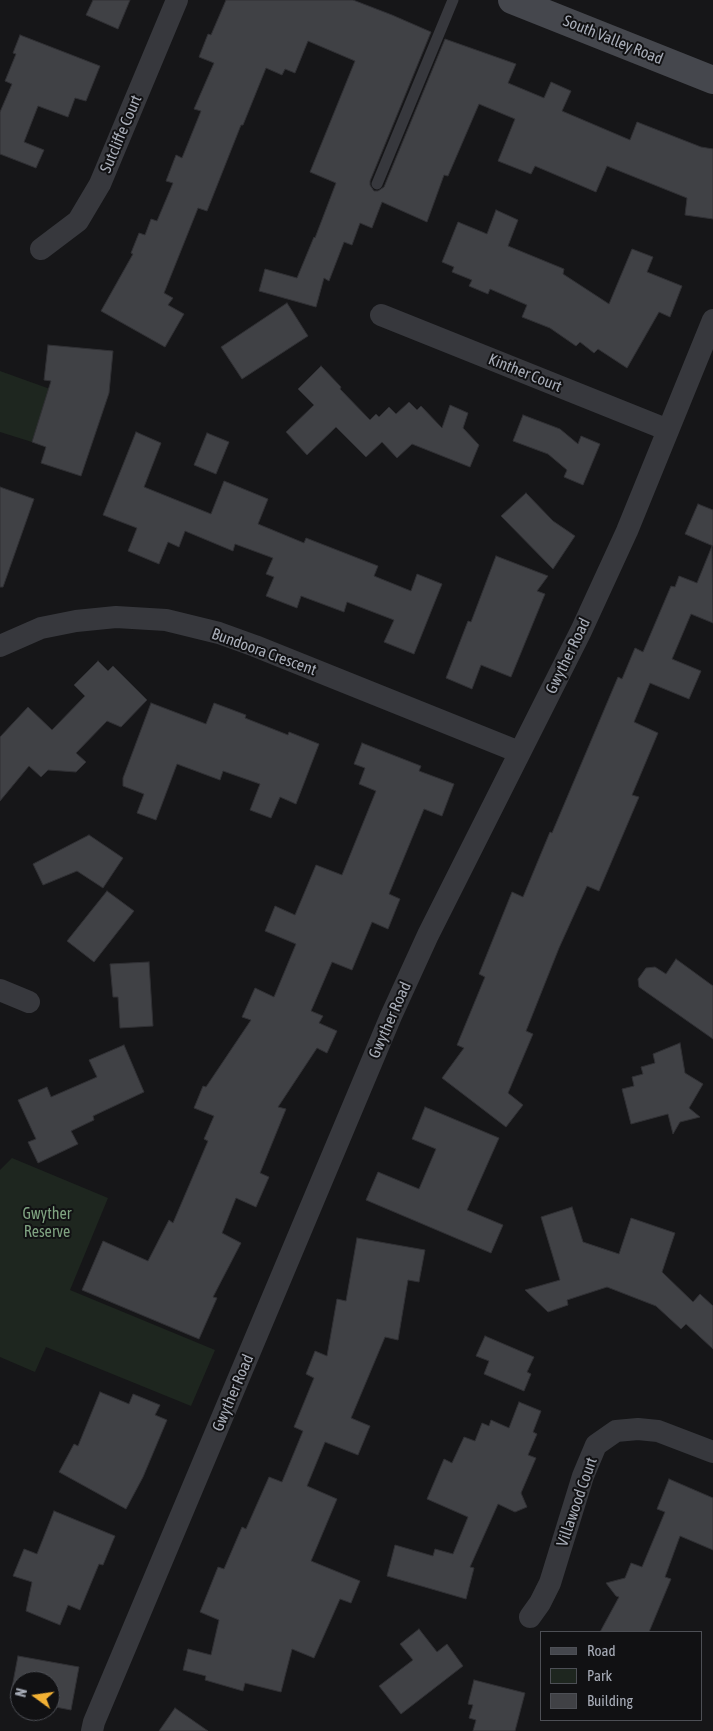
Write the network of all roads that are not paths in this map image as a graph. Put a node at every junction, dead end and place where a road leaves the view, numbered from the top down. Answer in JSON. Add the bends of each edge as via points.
{"nodes":[{"id":1,"x":176,"y":0,"type":"edge"},
{"id":2,"x":453,"y":0,"type":"edge"},
{"id":3,"x":512,"y":0,"type":"edge"},
{"id":4,"x":711,"y":74,"type":"edge"},
{"id":5,"x":377,"y":184,"type":"dead end"},
{"id":6,"x":41,"y":249,"type":"dead end"},
{"id":7,"x":381,"y":315,"type":"dead end"},
{"id":8,"x":713,"y":320,"type":"edge"},
{"id":9,"x":668,"y":430,"type":"junction"},
{"id":10,"x":0,"y":646,"type":"edge"},
{"id":11,"x":519,"y":752,"type":"junction"},
{"id":12,"x":0,"y":990,"type":"edge"},
{"id":13,"x":29,"y":1002,"type":"dead end"},
{"id":14,"x":713,"y":1452,"type":"edge"},
{"id":15,"x":530,"y":1617,"type":"dead end"},
{"id":16,"x":93,"y":1727,"type":"edge"}],
"edges":[{"from":1,"to":6,"type":"street","name":"Sutcliffe Court","via":[[100,184],[78,221]]},
{"from":2,"to":5,"type":"lane"},
{"from":3,"to":4,"type":"main road","name":"South Valley Road"},
{"from":7,"to":9,"type":"street","name":"Kinther Court"},
{"from":8,"to":9,"type":"street","name":"Gwyther Road"},
{"from":9,"to":11,"type":"street","name":"Gwyther Road","via":[[616,556]]},
{"from":10,"to":11,"type":"street","name":"Bundoora Crescent","via":[[41,628],[76,621],[116,617],[166,620],[246,643]]},
{"from":11,"to":16,"type":"street","name":"Gwyther Road","via":[[391,1016]]},
{"from":12,"to":13,"type":"street"},
{"from":14,"to":15,"type":"street","name":"Villawood Court","via":[[658,1431],[638,1428],[616,1431],[596,1446],[583,1476],[550,1583]]}]}
